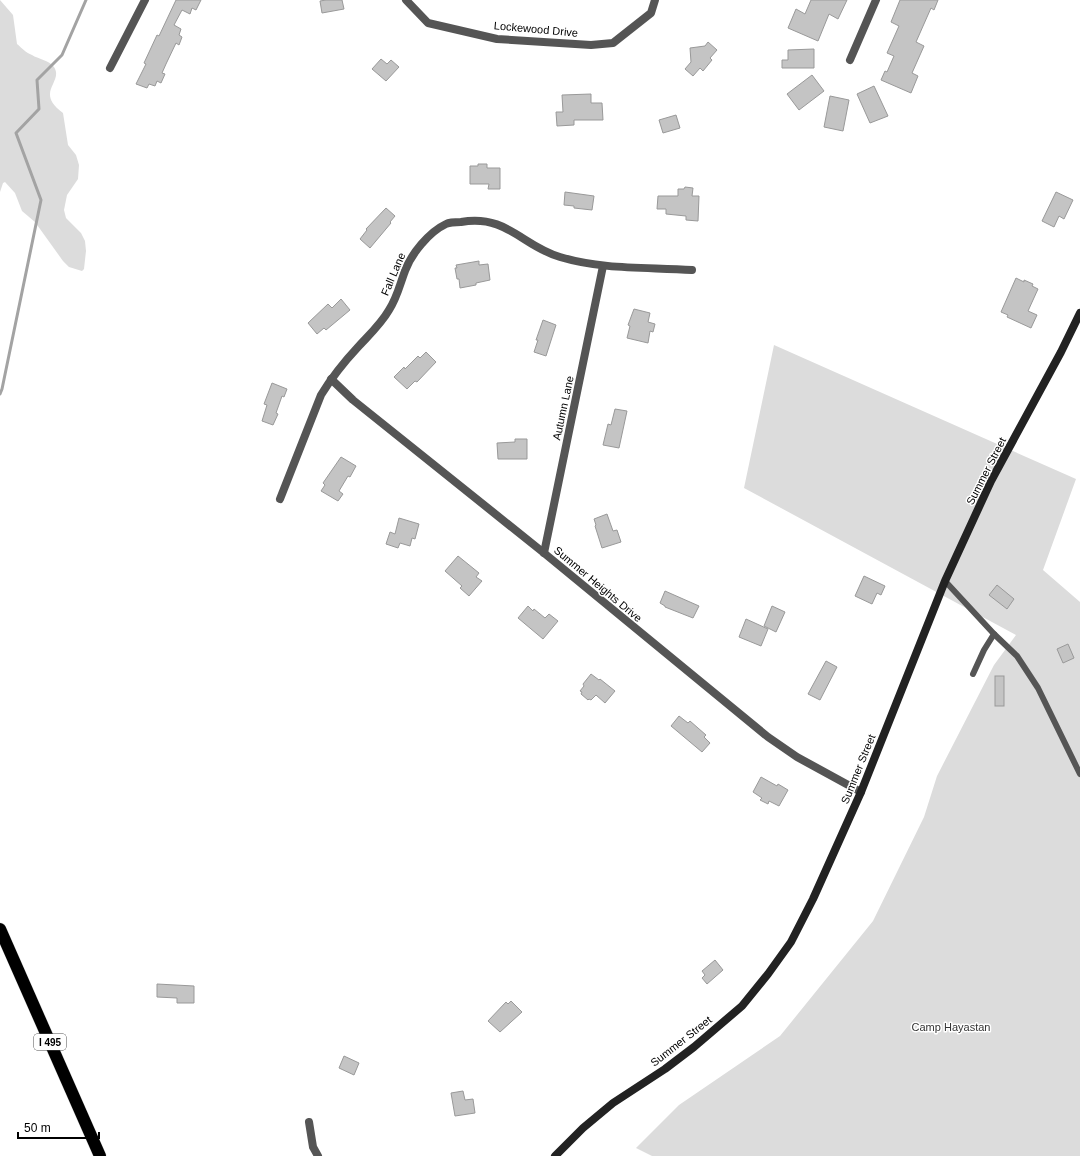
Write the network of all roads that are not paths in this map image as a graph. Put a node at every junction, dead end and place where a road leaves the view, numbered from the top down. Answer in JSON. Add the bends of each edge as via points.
{"nodes":[{"id":1,"x":145,"y":0,"type":"edge"},
{"id":2,"x":406,"y":0,"type":"edge"},
{"id":3,"x":655,"y":0,"type":"edge"},
{"id":4,"x":876,"y":0,"type":"edge"},
{"id":5,"x":850,"y":60,"type":"dead end"},
{"id":6,"x":110,"y":68,"type":"dead end"},
{"id":7,"x":603,"y":266,"type":"junction"},
{"id":8,"x":692,"y":270,"type":"dead end"},
{"id":9,"x":1080,"y":313,"type":"edge"},
{"id":10,"x":331,"y":379,"type":"junction"},
{"id":11,"x":280,"y":499,"type":"dead end"},
{"id":12,"x":544,"y":554,"type":"junction"},
{"id":13,"x":945,"y":581,"type":"junction"},
{"id":14,"x":994,"y":634,"type":"junction"},
{"id":15,"x":973,"y":674,"type":"dead end"},
{"id":16,"x":1080,"y":774,"type":"edge"},
{"id":17,"x":861,"y":792,"type":"junction"},
{"id":18,"x":0,"y":929,"type":"edge"},
{"id":19,"x":309,"y":1122,"type":"dead end"},
{"id":20,"x":100,"y":1156,"type":"edge"},
{"id":21,"x":318,"y":1156,"type":"edge"},
{"id":22,"x":555,"y":1156,"type":"edge"}],
"edges":[{"from":1,"to":6,"type":"street"},
{"from":2,"to":3,"type":"street","name":"Lockewood Drive","via":[[428,24],[497,39],[591,45],[613,43],[651,13]]},
{"from":4,"to":5,"type":"street"},
{"from":7,"to":8,"type":"street","name":"Fall Lane"},
{"from":7,"to":10,"type":"street","name":"Fall Lane","via":[[559,257],[505,227],[485,220],[447,224],[431,235],[415,252],[405,269],[390,310]]},
{"from":7,"to":12,"type":"street","name":"Autumn Lane"},
{"from":9,"to":13,"type":"main road","name":"Summer Street","via":[[991,481]]},
{"from":10,"to":11,"type":"street","name":"Fall Lane","via":[[322,395]]},
{"from":10,"to":12,"type":"street","name":"Summer Heights Drive","via":[[353,400]]},
{"from":12,"to":17,"type":"street","name":"Summer Heights Drive","via":[[768,737]]},
{"from":13,"to":14,"type":"lane"},
{"from":13,"to":17,"type":"main road","name":"Summer Street"},
{"from":14,"to":15,"type":"lane"},
{"from":14,"to":16,"type":"lane","via":[[1017,656],[1038,688]]},
{"from":17,"to":22,"type":"main road","name":"Summer Street","via":[[791,942],[751,996],[694,1047],[613,1103]]},
{"from":18,"to":20,"type":"highway","number":"I 495"},
{"from":19,"to":21,"type":"street","via":[[313,1147]]}]}
